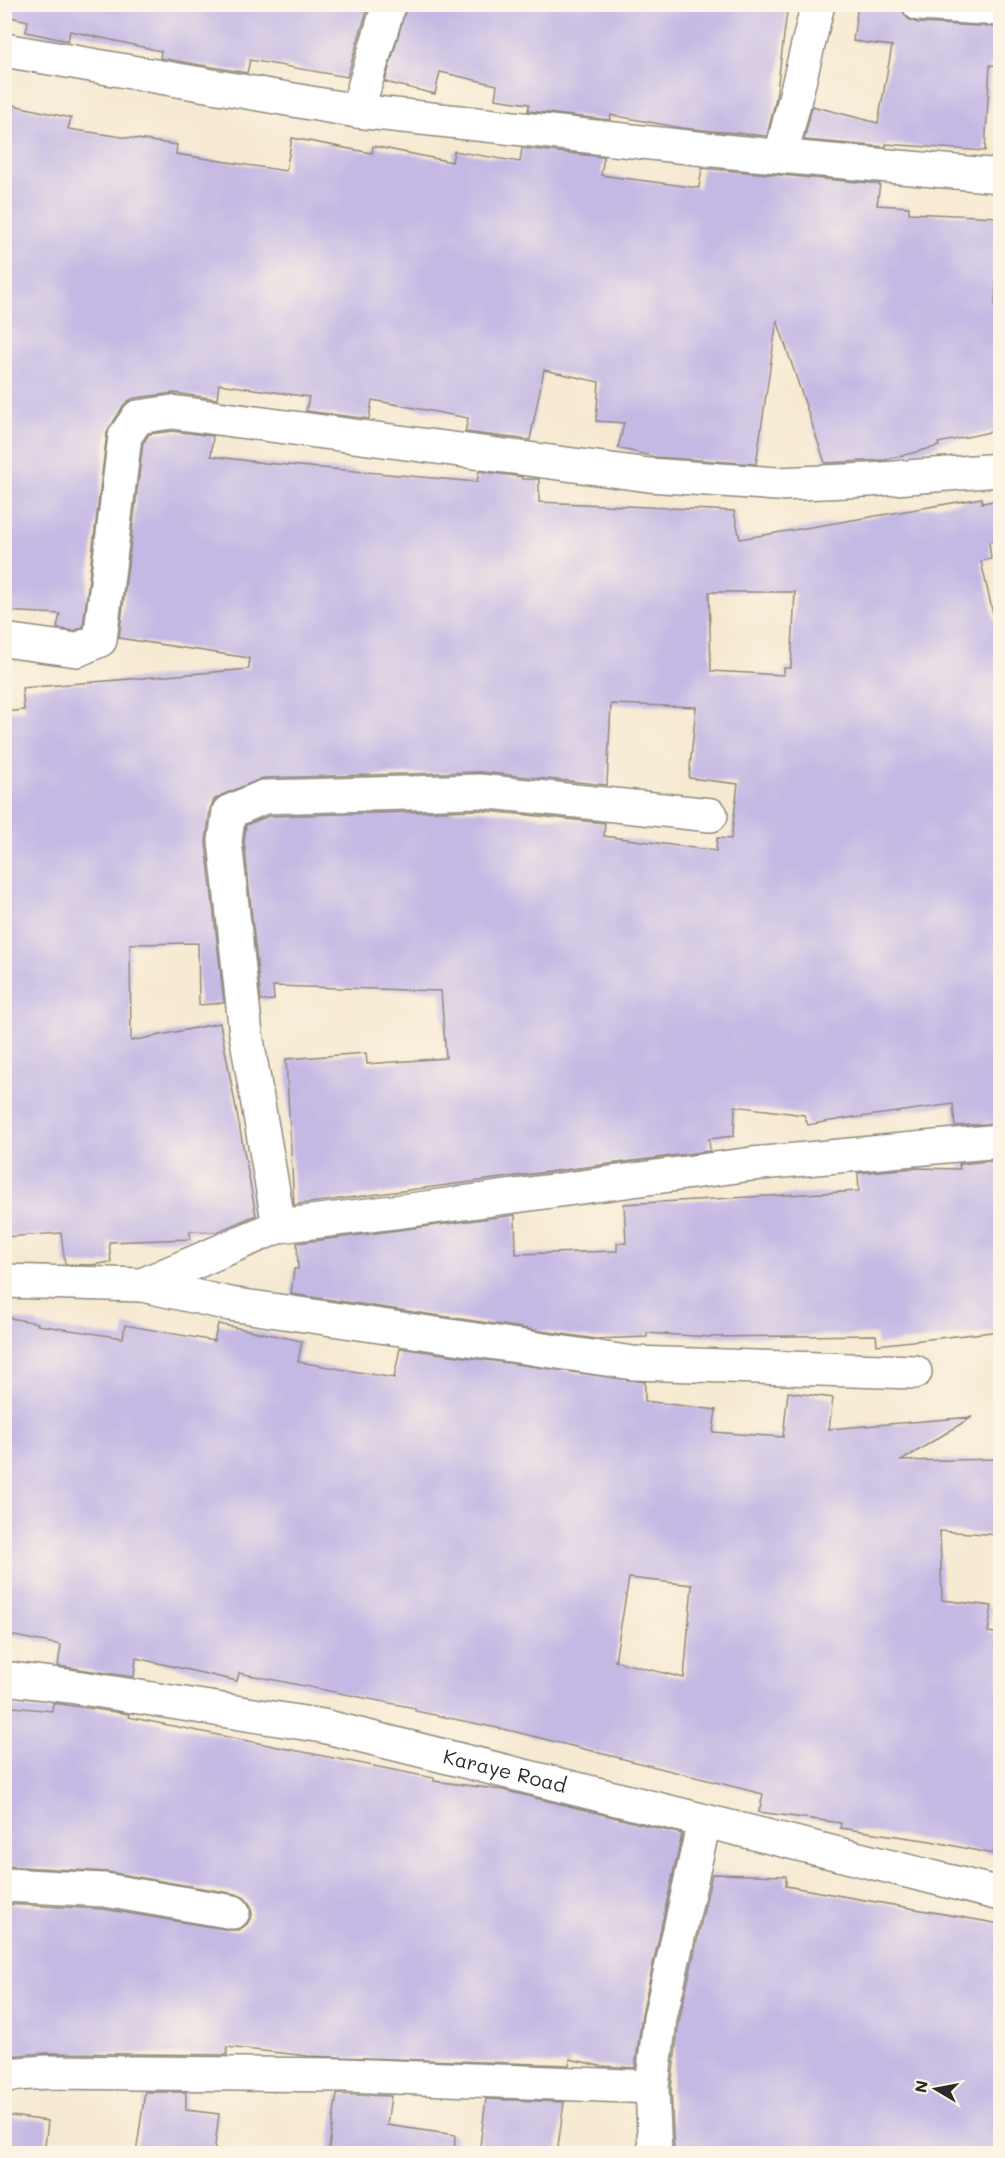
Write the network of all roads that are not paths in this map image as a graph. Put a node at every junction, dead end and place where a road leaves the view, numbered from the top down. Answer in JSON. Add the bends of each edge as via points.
{"nodes":[{"id":1,"x":389,"y":4,"type":"edge"},
{"id":2,"x":818,"y":4,"type":"edge"},
{"id":3,"x":919,"y":4,"type":"edge"},
{"id":4,"x":1000,"y":9,"type":"edge"},
{"id":5,"x":4,"y":50,"type":"edge"},
{"id":6,"x":357,"y":111,"type":"junction"},
{"id":7,"x":781,"y":156,"type":"junction"},
{"id":8,"x":1000,"y":176,"type":"edge"},
{"id":9,"x":1000,"y":470,"type":"edge"},
{"id":10,"x":4,"y":639,"type":"edge"},
{"id":11,"x":711,"y":815,"type":"dead end"},
{"id":12,"x":1000,"y":1141,"type":"edge"},
{"id":13,"x":279,"y":1226,"type":"junction"},
{"id":14,"x":4,"y":1281,"type":"edge"},
{"id":15,"x":142,"y":1285,"type":"junction"},
{"id":16,"x":915,"y":1371,"type":"dead end"},
{"id":17,"x":4,"y":1678,"type":"edge"},
{"id":18,"x":704,"y":1822,"type":"junction"},
{"id":19,"x":4,"y":1885,"type":"edge"},
{"id":20,"x":1000,"y":1894,"type":"edge"},
{"id":21,"x":234,"y":1912,"type":"dead end"},
{"id":22,"x":4,"y":2075,"type":"edge"},
{"id":23,"x":652,"y":2087,"type":"junction"},
{"id":24,"x":655,"y":2154,"type":"edge"}],
"edges":[{"from":1,"to":6,"type":"street"},
{"from":2,"to":7,"type":"street"},
{"from":3,"to":4,"type":"street"},
{"from":5,"to":6,"type":"street"},
{"from":6,"to":7,"type":"street"},
{"from":7,"to":8,"type":"street"},
{"from":9,"to":10,"type":"street","via":[[777,483],[649,475],[172,412],[138,417],[125,436],[100,640],[77,650]]},
{"from":11,"to":13,"type":"street","via":[[479,791],[264,798],[229,812],[225,841],[246,1034]]},
{"from":12,"to":13,"type":"street","via":[[752,1164]]},
{"from":13,"to":15,"type":"street"},
{"from":14,"to":15,"type":"street"},
{"from":15,"to":16,"type":"street","via":[[230,1304],[633,1363]]},
{"from":17,"to":18,"type":"street","name":"Karaye Road","via":[[323,1726]]},
{"from":18,"to":20,"type":"street","name":"Karaye Road"},
{"from":18,"to":23,"type":"street","via":[[660,2018]]},
{"from":19,"to":21,"type":"street","via":[[105,1890]]},
{"from":22,"to":23,"type":"street","via":[[47,2072],[345,2075]]},
{"from":23,"to":24,"type":"street"}]}
